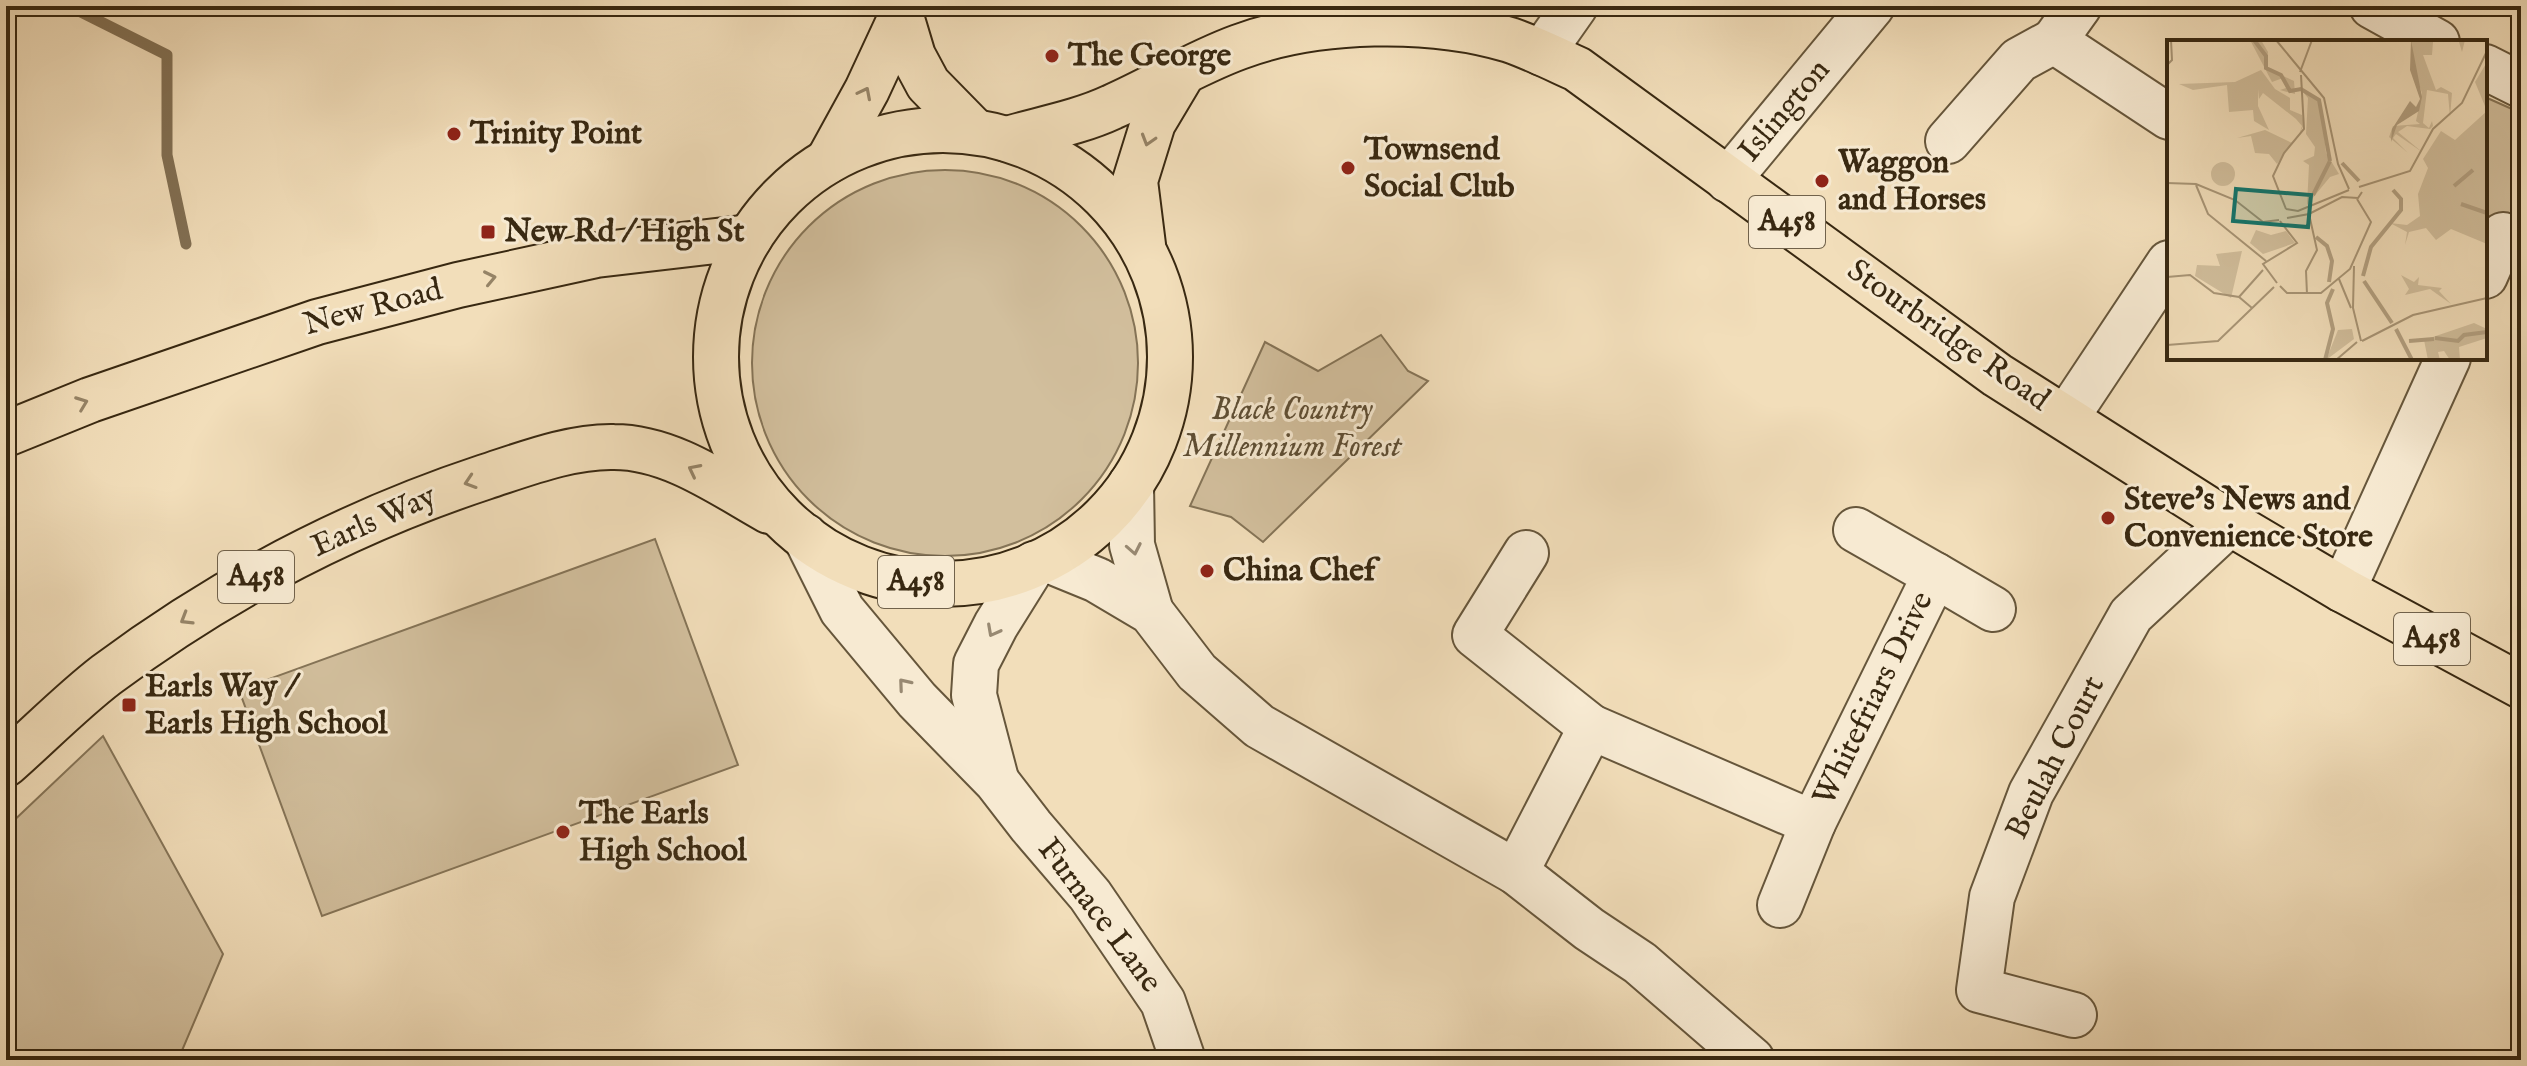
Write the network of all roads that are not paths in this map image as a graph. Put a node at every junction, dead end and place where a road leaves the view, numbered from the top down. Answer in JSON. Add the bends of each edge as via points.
{"nodes":[{"id":1,"x":1575,"y":6,"type":"edge"},
{"id":2,"x":1872,"y":6,"type":"edge"},
{"id":3,"x":2079,"y":6,"type":"edge"},
{"id":4,"x":2372,"y":6,"type":"edge"},
{"id":5,"x":899,"y":12,"type":"edge"},
{"id":6,"x":2433,"y":40,"type":"edge"},
{"id":7,"x":2054,"y":41,"type":"junction"},
{"id":8,"x":1542,"y":53,"type":"junction"},
{"id":9,"x":2487,"y":68,"type":"edge"},
{"id":10,"x":1184,"y":71,"type":"junction"},
{"id":11,"x":2521,"y":85,"type":"edge"},
{"id":12,"x":2167,"y":116,"type":"edge"},
{"id":13,"x":991,"y":136,"type":"junction"},
{"id":14,"x":1948,"y":141,"type":"dead end"},
{"id":15,"x":828,"y":161,"type":"junction"},
{"id":16,"x":1728,"y":180,"type":"junction"},
{"id":17,"x":2503,"y":235,"type":"dead end"},
{"id":18,"x":750,"y":237,"type":"junction"},
{"id":19,"x":1144,"y":251,"type":"junction"},
{"id":20,"x":2167,"y":266,"type":"edge"},
{"id":21,"x":2487,"y":271,"type":"edge"},
{"id":22,"x":2447,"y":360,"type":"edge"},
{"id":23,"x":2066,"y":418,"type":"junction"},
{"id":24,"x":7,"y":432,"type":"edge"},
{"id":25,"x":1131,"y":484,"type":"junction"},
{"id":26,"x":2230,"y":523,"type":"junction"},
{"id":27,"x":796,"y":529,"type":"junction"},
{"id":28,"x":1856,"y":530,"type":"dead end"},
{"id":29,"x":1526,"y":553,"type":"dead end"},
{"id":30,"x":1041,"y":562,"type":"junction"},
{"id":31,"x":1935,"y":575,"type":"junction"},
{"id":32,"x":2343,"y":590,"type":"junction"},
{"id":33,"x":1993,"y":609,"type":"dead end"},
{"id":34,"x":1151,"y":612,"type":"junction"},
{"id":35,"x":2521,"y":686,"type":"edge"},
{"id":36,"x":1591,"y":727,"type":"junction"},
{"id":37,"x":6,"y":764,"type":"edge"},
{"id":38,"x":997,"y":782,"type":"junction"},
{"id":39,"x":1813,"y":823,"type":"junction"},
{"id":40,"x":1516,"y":872,"type":"junction"},
{"id":41,"x":1780,"y":905,"type":"dead end"},
{"id":42,"x":2074,"y":1015,"type":"dead end"},
{"id":43,"x":1183,"y":1060,"type":"edge"},
{"id":44,"x":1752,"y":1060,"type":"edge"}],
"edges":[{"from":1,"to":8,"type":"street"},
{"from":2,"to":16,"type":"street","name":"Islington"},
{"from":3,"to":7,"type":"street"},
{"from":4,"to":6,"type":"street"},
{"from":5,"to":13,"type":"main road","via":[[928,84]]},
{"from":15,"to":5,"type":"main road","one_way":true,"via":[[867,90]]},
{"from":7,"to":12,"type":"street"},
{"from":7,"to":14,"type":"street","via":[[2019,60]]},
{"from":8,"to":10,"type":"main road","name":"Stourbridge Road","number":"A458","via":[[1472,31],[1377,25],[1279,35]]},
{"from":8,"to":16,"type":"main road","name":"Stourbridge Road","number":"A458","via":[[1577,69]]},
{"from":9,"to":11,"type":"street"},
{"from":10,"to":13,"type":"main road","number":"A458","via":[[1109,108]]},
{"from":10,"to":19,"type":"main road","number":"A458","one_way":true,"via":[[1153,123],[1135,181]]},
{"from":13,"to":15,"type":"main road","number":"A458","via":[[941,130],[891,136]]},
{"from":13,"to":19,"type":"main road","number":"A458","via":[[1041,152],[1087,181]]},
{"from":15,"to":18,"type":"main road","number":"A458","via":[[784,194]]},
{"from":16,"to":23,"type":"main road","name":"Stourbridge Road","number":"A458","via":[[1997,375]]},
{"from":17,"to":21,"type":"street"},
{"from":24,"to":18,"type":"main road","name":"New Road","one_way":true,"via":[[317,322],[596,255]]},
{"from":18,"to":27,"type":"main road","number":"A458","via":[[724,297],[716,340],[718,384],[727,427],[745,468]]},
{"from":19,"to":25,"type":"main road","number":"A458","via":[[1165,308],[1170,369],[1158,429]]},
{"from":20,"to":23,"type":"street"},
{"from":22,"to":32,"type":"street"},
{"from":23,"to":26,"type":"main road","name":"Stourbridge Road","number":"A458"},
{"from":25,"to":30,"type":"main road","number":"A458","via":[[1102,519]]},
{"from":25,"to":34,"type":"street","one_way":true,"via":[[1132,545]]},
{"from":26,"to":32,"type":"main road","name":"Stourbridge Road","number":"A458"},
{"from":26,"to":42,"type":"street","name":"Beulah Court","via":[[2131,615],[2031,793],[1992,897],[1979,990]]},
{"from":27,"to":30,"type":"main road","number":"A458","via":[[868,571],[916,582],[988,579]]},
{"from":27,"to":37,"type":"main road","name":"Earls Way","number":"A458","one_way":true,"via":[[677,461],[639,449],[593,448],[513,468],[382,517],[276,565],[177,624],[103,678]]},
{"from":38,"to":27,"type":"street","name":"Furnace Lane","one_way":true,"via":[[917,700],[842,610]]},
{"from":28,"to":31,"type":"street","name":"Whitefriars Drive"},
{"from":29,"to":36,"type":"street","name":"Whitefriars Drive","via":[[1475,635]]},
{"from":30,"to":34,"type":"street","via":[[1097,580]]},
{"from":30,"to":38,"type":"street","name":"Furnace Lane","one_way":true,"via":[[996,625],[976,664],[974,695]]},
{"from":31,"to":33,"type":"street","name":"Whitefriars Drive"},
{"from":31,"to":39,"type":"street","name":"Whitefriars Drive"},
{"from":32,"to":35,"type":"main road","name":"Stourbridge Road","number":"A458"},
{"from":34,"to":40,"type":"street","via":[[1197,672],[1259,726]]},
{"from":36,"to":39,"type":"street","name":"Whitefriars Drive"},
{"from":36,"to":40,"type":"street"},
{"from":38,"to":43,"type":"street","name":"Furnace Lane","via":[[1090,895],[1163,1002]]},
{"from":39,"to":41,"type":"street","name":"Whitefriars Drive"},
{"from":40,"to":44,"type":"street","via":[[1640,963]]}]}
